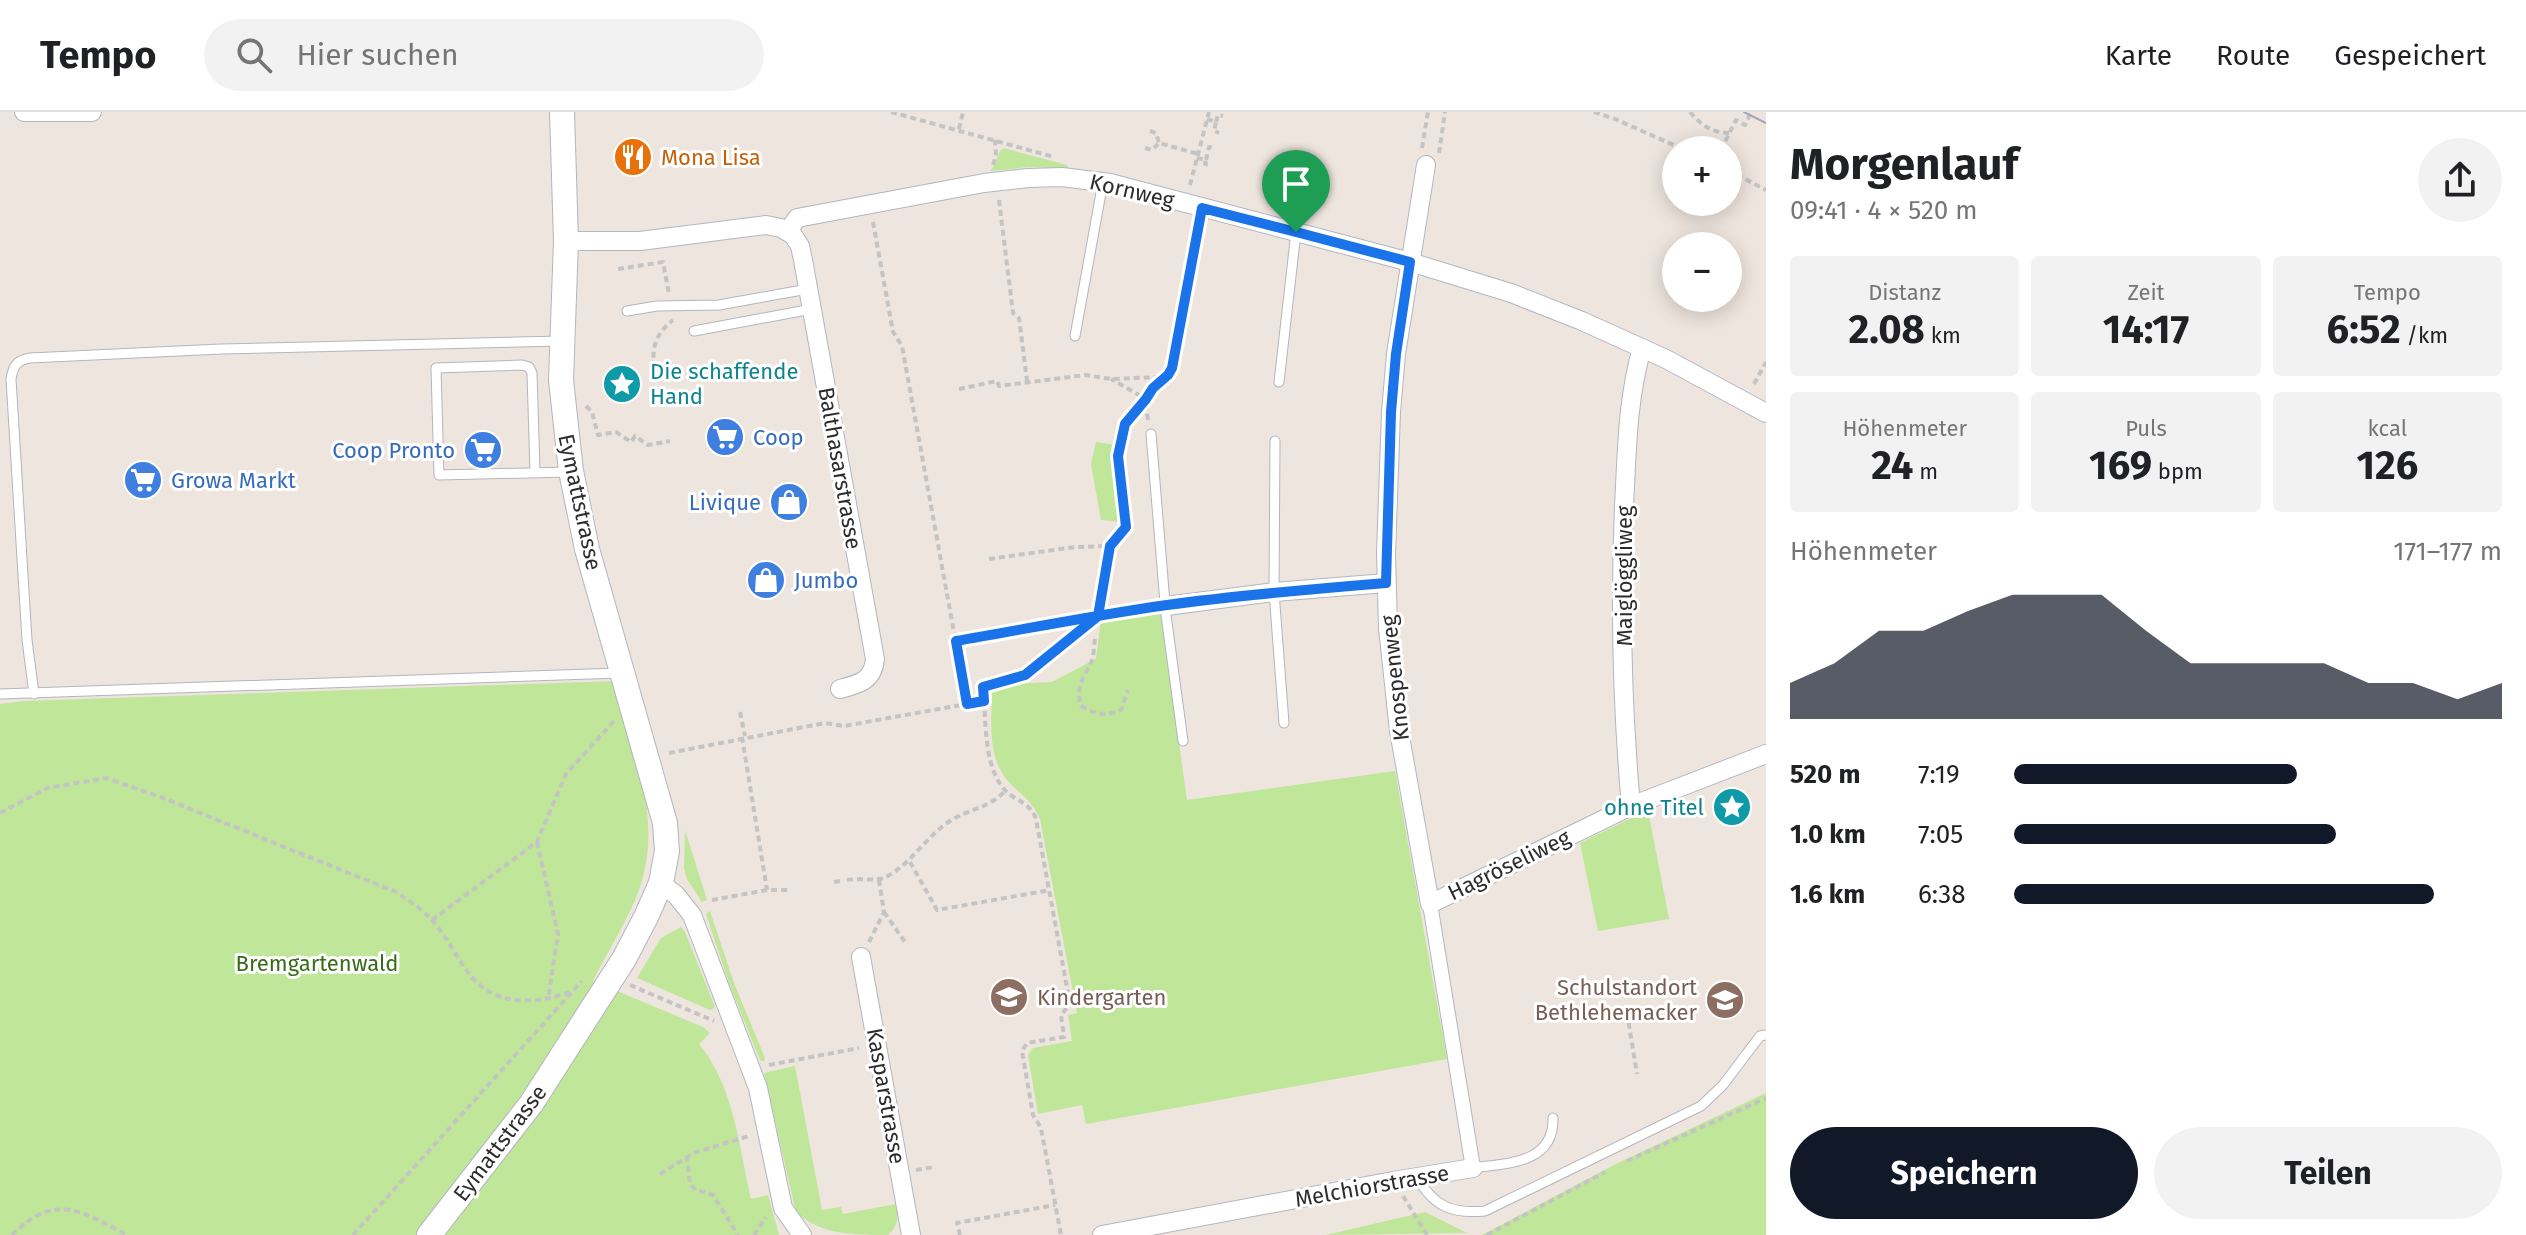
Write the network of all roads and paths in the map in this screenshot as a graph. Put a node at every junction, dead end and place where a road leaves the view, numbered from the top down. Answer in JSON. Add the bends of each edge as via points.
{"nodes":[{"id":1,"x":24,"y":112,"type":"edge"},
{"id":2,"x":92,"y":112,"type":"edge"},
{"id":3,"x":562,"y":112,"type":"edge"},
{"id":4,"x":891,"y":112,"type":"edge"},
{"id":5,"x":963,"y":112,"type":"edge"},
{"id":6,"x":1209,"y":112,"type":"edge"},
{"id":7,"x":1428,"y":112,"type":"edge"},
{"id":8,"x":1445,"y":112,"type":"edge"},
{"id":9,"x":1594,"y":112,"type":"edge"},
{"id":10,"x":1611,"y":112,"type":"edge"},
{"id":11,"x":1690,"y":112,"type":"edge"},
{"id":12,"x":1751,"y":112,"type":"edge"},
{"id":13,"x":1223,"y":116,"type":"dead end"},
{"id":14,"x":1207,"y":119,"type":"junction"},
{"id":15,"x":1615,"y":119,"type":"junction"},
{"id":16,"x":1216,"y":122,"type":"junction"},
{"id":17,"x":959,"y":129,"type":"junction"},
{"id":18,"x":1150,"y":131,"type":"dead end"},
{"id":19,"x":1219,"y":133,"type":"dead end"},
{"id":20,"x":1730,"y":133,"type":"junction"},
{"id":21,"x":1728,"y":136,"type":"edge"},
{"id":22,"x":995,"y":140,"type":"junction"},
{"id":23,"x":1662,"y":140,"type":"edge"},
{"id":24,"x":1159,"y":143,"type":"junction"},
{"id":25,"x":1145,"y":148,"type":"dead end"},
{"id":26,"x":1215,"y":148,"type":"dead end"},
{"id":27,"x":1198,"y":156,"type":"junction"},
{"id":28,"x":1206,"y":160,"type":"junction"},
{"id":29,"x":1068,"y":161,"type":"dead end"},
{"id":30,"x":1210,"y":165,"type":"dead end"},
{"id":31,"x":1431,"y":166,"type":"junction"},
{"id":32,"x":991,"y":175,"type":"junction"},
{"id":33,"x":1742,"y":177,"type":"edge"},
{"id":34,"x":1103,"y":182,"type":"junction"},
{"id":35,"x":1766,"y":190,"type":"edge"},
{"id":36,"x":1188,"y":191,"type":"dead end"},
{"id":37,"x":1202,"y":208,"type":"junction"},
{"id":38,"x":872,"y":215,"type":"dead end"},
{"id":39,"x":788,"y":231,"type":"junction"},
{"id":40,"x":1296,"y":232,"type":"junction"},
{"id":41,"x":566,"y":241,"type":"junction"},
{"id":42,"x":1410,"y":262,"type":"junction"},
{"id":43,"x":618,"y":269,"type":"dead end"},
{"id":44,"x":808,"y":289,"type":"junction"},
{"id":45,"x":669,"y":296,"type":"dead end"},
{"id":46,"x":812,"y":309,"type":"junction"},
{"id":47,"x":627,"y":311,"type":"dead end"},
{"id":48,"x":673,"y":317,"type":"dead end"},
{"id":49,"x":694,"y":331,"type":"dead end"},
{"id":50,"x":1075,"y":336,"type":"dead end"},
{"id":51,"x":561,"y":341,"type":"junction"},
{"id":52,"x":485,"y":344,"type":"junction"},
{"id":53,"x":1642,"y":348,"type":"junction"},
{"id":54,"x":1766,"y":362,"type":"edge"},
{"id":55,"x":487,"y":366,"type":"junction"},
{"id":56,"x":1169,"y":372,"type":"junction"},
{"id":57,"x":658,"y":376,"type":"dead end"},
{"id":58,"x":1111,"y":379,"type":"junction"},
{"id":59,"x":1027,"y":381,"type":"junction"},
{"id":60,"x":1279,"y":382,"type":"dead end"},
{"id":61,"x":959,"y":389,"type":"dead end"},
{"id":62,"x":1750,"y":392,"type":"dead end"},
{"id":63,"x":1146,"y":399,"type":"junction"},
{"id":64,"x":584,"y":404,"type":"dead end"},
{"id":65,"x":1766,"y":413,"type":"edge"},
{"id":66,"x":1151,"y":434,"type":"joint"},
{"id":67,"x":670,"y":441,"type":"dead end"},
{"id":68,"x":1275,"y":441,"type":"dead end"},
{"id":69,"x":571,"y":471,"type":"junction"},
{"id":70,"x":535,"y":472,"type":"junction"},
{"id":71,"x":1110,"y":546,"type":"junction"},
{"id":72,"x":989,"y":559,"type":"dead end"},
{"id":73,"x":1386,"y":583,"type":"junction"},
{"id":74,"x":1274,"y":592,"type":"junction"},
{"id":75,"x":1166,"y":606,"type":"junction"},
{"id":76,"x":1098,"y":616,"type":"junction"},
{"id":77,"x":956,"y":641,"type":"junction"},
{"id":78,"x":623,"y":673,"type":"junction"},
{"id":79,"x":1025,"y":675,"type":"joint"},
{"id":80,"x":840,"y":689,"type":"dead end"},
{"id":81,"x":1128,"y":690,"type":"dead end"},
{"id":82,"x":0,"y":694,"type":"edge"},
{"id":83,"x":34,"y":694,"type":"junction"},
{"id":84,"x":984,"y":701,"type":"junction"},
{"id":85,"x":967,"y":704,"type":"junction"},
{"id":86,"x":624,"y":710,"type":"dead end"},
{"id":87,"x":740,"y":712,"type":"dead end"},
{"id":88,"x":1284,"y":723,"type":"dead end"},
{"id":89,"x":743,"y":736,"type":"junction"},
{"id":90,"x":1183,"y":741,"type":"dead end"},
{"id":91,"x":668,"y":753,"type":"dead end"},
{"id":92,"x":1766,"y":754,"type":"edge"},
{"id":93,"x":1005,"y":791,"type":"junction"},
{"id":94,"x":1631,"y":806,"type":"junction"},
{"id":95,"x":0,"y":813,"type":"edge"},
{"id":96,"x":537,"y":842,"type":"junction"},
{"id":97,"x":910,"y":861,"type":"junction"},
{"id":98,"x":847,"y":880,"type":"dead end"},
{"id":99,"x":879,"y":880,"type":"junction"},
{"id":100,"x":661,"y":883,"type":"junction"},
{"id":101,"x":767,"y":890,"type":"junction"},
{"id":102,"x":788,"y":890,"type":"dead end"},
{"id":103,"x":1050,"y":890,"type":"junction"},
{"id":104,"x":712,"y":900,"type":"dead end"},
{"id":105,"x":1430,"y":904,"type":"junction"},
{"id":106,"x":884,"y":912,"type":"junction"},
{"id":107,"x":432,"y":920,"type":"junction"},
{"id":108,"x":905,"y":942,"type":"dead end"},
{"id":109,"x":861,"y":957,"type":"joint"},
{"id":110,"x":612,"y":977,"type":"junction"},
{"id":111,"x":584,"y":979,"type":"dead end"},
{"id":112,"x":573,"y":991,"type":"junction"},
{"id":113,"x":548,"y":1000,"type":"junction"},
{"id":114,"x":1627,"y":1013,"type":"dead end"},
{"id":115,"x":737,"y":1031,"type":"junction"},
{"id":116,"x":1766,"y":1035,"type":"edge"},
{"id":117,"x":877,"y":1045,"type":"junction"},
{"id":118,"x":772,"y":1064,"type":"dead end"},
{"id":119,"x":1637,"y":1074,"type":"dead end"},
{"id":120,"x":1766,"y":1098,"type":"edge"},
{"id":121,"x":1553,"y":1118,"type":"dead end"},
{"id":122,"x":767,"y":1132,"type":"junction"},
{"id":123,"x":687,"y":1156,"type":"junction"},
{"id":124,"x":1627,"y":1161,"type":"dead end"},
{"id":125,"x":1614,"y":1167,"type":"dead end"},
{"id":126,"x":1473,"y":1168,"type":"junction"},
{"id":127,"x":660,"y":1174,"type":"dead end"},
{"id":128,"x":1417,"y":1177,"type":"junction"},
{"id":129,"x":1393,"y":1181,"type":"junction"},
{"id":130,"x":1055,"y":1205,"type":"junction"},
{"id":131,"x":12,"y":1235,"type":"edge"},
{"id":132,"x":127,"y":1235,"type":"edge"},
{"id":133,"x":353,"y":1235,"type":"edge"},
{"id":134,"x":429,"y":1235,"type":"edge"},
{"id":135,"x":738,"y":1235,"type":"edge"},
{"id":136,"x":802,"y":1235,"type":"edge"},
{"id":137,"x":911,"y":1235,"type":"edge"},
{"id":138,"x":960,"y":1235,"type":"edge"},
{"id":139,"x":1061,"y":1235,"type":"edge"},
{"id":140,"x":1102,"y":1235,"type":"edge"},
{"id":141,"x":1427,"y":1235,"type":"edge"},
{"id":142,"x":1487,"y":1235,"type":"edge"}],
"edges":[{"from":1,"to":2,"type":"street"},
{"from":3,"to":41,"type":"street","name":"Eymattstrasse"},
{"from":4,"to":17,"type":"path"},
{"from":5,"to":17,"type":"path"},
{"from":6,"to":14,"type":"path"},
{"from":7,"to":31,"type":"path","via":[[1421,157]]},
{"from":8,"to":31,"type":"path"},
{"from":9,"to":15,"type":"path"},
{"from":10,"to":15,"type":"path"},
{"from":11,"to":20,"type":"path","via":[[1704,126]]},
{"from":12,"to":20,"type":"path","via":[[1745,125],[1736,120]]},
{"from":13,"to":16,"type":"path","via":[[1218,115]]},
{"from":14,"to":16,"type":"path"},
{"from":14,"to":27,"type":"path"},
{"from":15,"to":23,"type":"path"},
{"from":16,"to":19,"type":"path","via":[[1214,131]]},
{"from":17,"to":22,"type":"path"},
{"from":18,"to":24,"type":"path"},
{"from":20,"to":21,"type":"path"},
{"from":22,"to":29,"type":"path"},
{"from":22,"to":32,"type":"path"},
{"from":24,"to":25,"type":"path","via":[[1152,150]]},
{"from":24,"to":27,"type":"path"},
{"from":26,"to":28,"type":"path","via":[[1209,147]]},
{"from":27,"to":28,"type":"path"},
{"from":27,"to":36,"type":"path"},
{"from":28,"to":30,"type":"path"},
{"from":31,"to":42,"type":"street","name":"Knospenweg"},
{"from":32,"to":34,"type":"street","name":"Kornweg"},
{"from":32,"to":39,"type":"street","name":"Kornweg","via":[[797,218]]},
{"from":32,"to":59,"type":"path"},
{"from":33,"to":35,"type":"path"},
{"from":34,"to":37,"type":"street","name":"Kornweg"},
{"from":34,"to":50,"type":"lane"},
{"from":37,"to":40,"type":"street","name":"Kornweg"},
{"from":37,"to":56,"type":"lane"},
{"from":38,"to":77,"type":"path","via":[[893,332],[902,346]]},
{"from":39,"to":41,"type":"street","via":[[759,225],[616,243]]},
{"from":39,"to":44,"type":"street","name":"Balthasarstrasse","via":[[800,246]]},
{"from":40,"to":42,"type":"street","name":"Kornweg"},
{"from":40,"to":60,"type":"lane"},
{"from":41,"to":51,"type":"street","name":"Eymattstrasse"},
{"from":42,"to":53,"type":"street","name":"Kornweg","via":[[1511,293]]},
{"from":42,"to":73,"type":"street","name":"Knospenweg","via":[[1391,412]]},
{"from":43,"to":45,"type":"path","via":[[663,262]]},
{"from":44,"to":46,"type":"street","name":"Balthasarstrasse"},
{"from":44,"to":47,"type":"lane","via":[[719,305]]},
{"from":46,"to":49,"type":"lane"},
{"from":46,"to":80,"type":"street","name":"Balthasarstrasse","via":[[875,659],[867,680]]},
{"from":48,"to":57,"type":"path","via":[[654,343]]},
{"from":51,"to":52,"type":"lane"},
{"from":51,"to":69,"type":"street","name":"Eymattstrasse"},
{"from":52,"to":55,"type":"lane"},
{"from":52,"to":83,"type":"lane","via":[[221,349],[20,360],[11,379]]},
{"from":53,"to":65,"type":"street","name":"Kornweg"},
{"from":53,"to":94,"type":"street","name":"Maiglöggliweg","via":[[1627,432],[1623,539]]},
{"from":54,"to":62,"type":"path"},
{"from":55,"to":70,"type":"lane","via":[[522,365],[532,373]]},
{"from":55,"to":70,"type":"lane","via":[[436,368],[439,475]]},
{"from":56,"to":58,"type":"path"},
{"from":56,"to":63,"type":"path"},
{"from":58,"to":59,"type":"path","via":[[1085,375]]},
{"from":58,"to":63,"type":"path"},
{"from":59,"to":61,"type":"path"},
{"from":63,"to":66,"type":"path"},
{"from":63,"to":71,"type":"path","via":[[1125,424],[1118,456],[1126,527]]},
{"from":64,"to":67,"type":"path","via":[[591,409],[598,435],[616,432],[648,445]]},
{"from":66,"to":75,"type":"lane"},
{"from":68,"to":74,"type":"lane"},
{"from":69,"to":70,"type":"lane"},
{"from":69,"to":78,"type":"street","name":"Eymattstrasse"},
{"from":71,"to":72,"type":"path"},
{"from":71,"to":76,"type":"path"},
{"from":73,"to":74,"type":"street"},
{"from":73,"to":105,"type":"street","name":"Knospenweg","via":[[1399,731]]},
{"from":74,"to":75,"type":"street"},
{"from":74,"to":88,"type":"lane"},
{"from":75,"to":76,"type":"lane"},
{"from":75,"to":90,"type":"lane"},
{"from":76,"to":77,"type":"path"},
{"from":76,"to":79,"type":"lane"},
{"from":76,"to":81,"type":"path","via":[[1092,659],[1078,694],[1081,706],[1107,716],[1121,710]]},
{"from":77,"to":85,"type":"path"},
{"from":78,"to":83,"type":"lane"},
{"from":78,"to":100,"type":"street","name":"Eymattstrasse","via":[[665,823]]},
{"from":79,"to":84,"type":"path","via":[[983,687]]},
{"from":82,"to":83,"type":"lane"},
{"from":84,"to":85,"type":"path"},
{"from":84,"to":93,"type":"path","via":[[992,763]]},
{"from":85,"to":89,"type":"path","via":[[844,726],[825,723]]},
{"from":86,"to":96,"type":"path","via":[[566,774]]},
{"from":87,"to":89,"type":"path"},
{"from":89,"to":91,"type":"path"},
{"from":89,"to":101,"type":"path"},
{"from":92,"to":94,"type":"street","name":"Hagröseliweg"},
{"from":93,"to":97,"type":"path","via":[[986,806],[948,822]]},
{"from":93,"to":103,"type":"path","via":[[1034,813]]},
{"from":94,"to":105,"type":"street","name":"Hagröseliweg"},
{"from":95,"to":107,"type":"path","via":[[47,788],[106,778],[396,892]]},
{"from":96,"to":107,"type":"path"},
{"from":96,"to":113,"type":"path","via":[[558,934]]},
{"from":97,"to":99,"type":"path"},
{"from":97,"to":103,"type":"path","via":[[937,910]]},
{"from":98,"to":99,"type":"path"},
{"from":99,"to":106,"type":"path"},
{"from":100,"to":110,"type":"street","name":"Eymattstrasse"},
{"from":100,"to":115,"type":"street","via":[[692,915]]},
{"from":101,"to":102,"type":"path"},
{"from":101,"to":104,"type":"path"},
{"from":103,"to":130,"type":"path","via":[[1070,1004],[1061,1015],[1064,1037],[1027,1043],[1022,1051]]},
{"from":105,"to":126,"type":"street","name":"Melchiorstrasse"},
{"from":106,"to":108,"type":"path"},
{"from":106,"to":109,"type":"path"},
{"from":107,"to":113,"type":"path","via":[[484,989],[512,1000]]},
{"from":109,"to":117,"type":"street","name":"Kasparstrasse"},
{"from":110,"to":115,"type":"path"},
{"from":110,"to":134,"type":"street","name":"Eymattstrasse","via":[[531,1104]]},
{"from":111,"to":112,"type":"path"},
{"from":112,"to":113,"type":"path"},
{"from":112,"to":133,"type":"path"},
{"from":114,"to":119,"type":"path"},
{"from":115,"to":122,"type":"street"},
{"from":116,"to":128,"type":"lane","via":[[1701,1106],[1485,1211],[1461,1213],[1445,1207]]},
{"from":117,"to":118,"type":"path"},
{"from":117,"to":137,"type":"street","name":"Kasparstrasse"},
{"from":120,"to":124,"type":"path"},
{"from":121,"to":126,"type":"lane","via":[[1550,1137],[1536,1155]]},
{"from":122,"to":123,"type":"path"},
{"from":122,"to":136,"type":"street","via":[[783,1208]]},
{"from":123,"to":127,"type":"path"},
{"from":123,"to":135,"type":"path","via":[[690,1184],[713,1195]]},
{"from":125,"to":142,"type":"path"},
{"from":126,"to":128,"type":"street","name":"Melchiorstrasse"},
{"from":128,"to":129,"type":"street","name":"Melchiorstrasse"},
{"from":129,"to":140,"type":"street","name":"Melchiorstrasse"},
{"from":129,"to":141,"type":"path"},
{"from":130,"to":138,"type":"path","via":[[957,1223]]},
{"from":130,"to":139,"type":"path"},
{"from":131,"to":132,"type":"path","via":[[34,1216],[68,1208]]}]}
